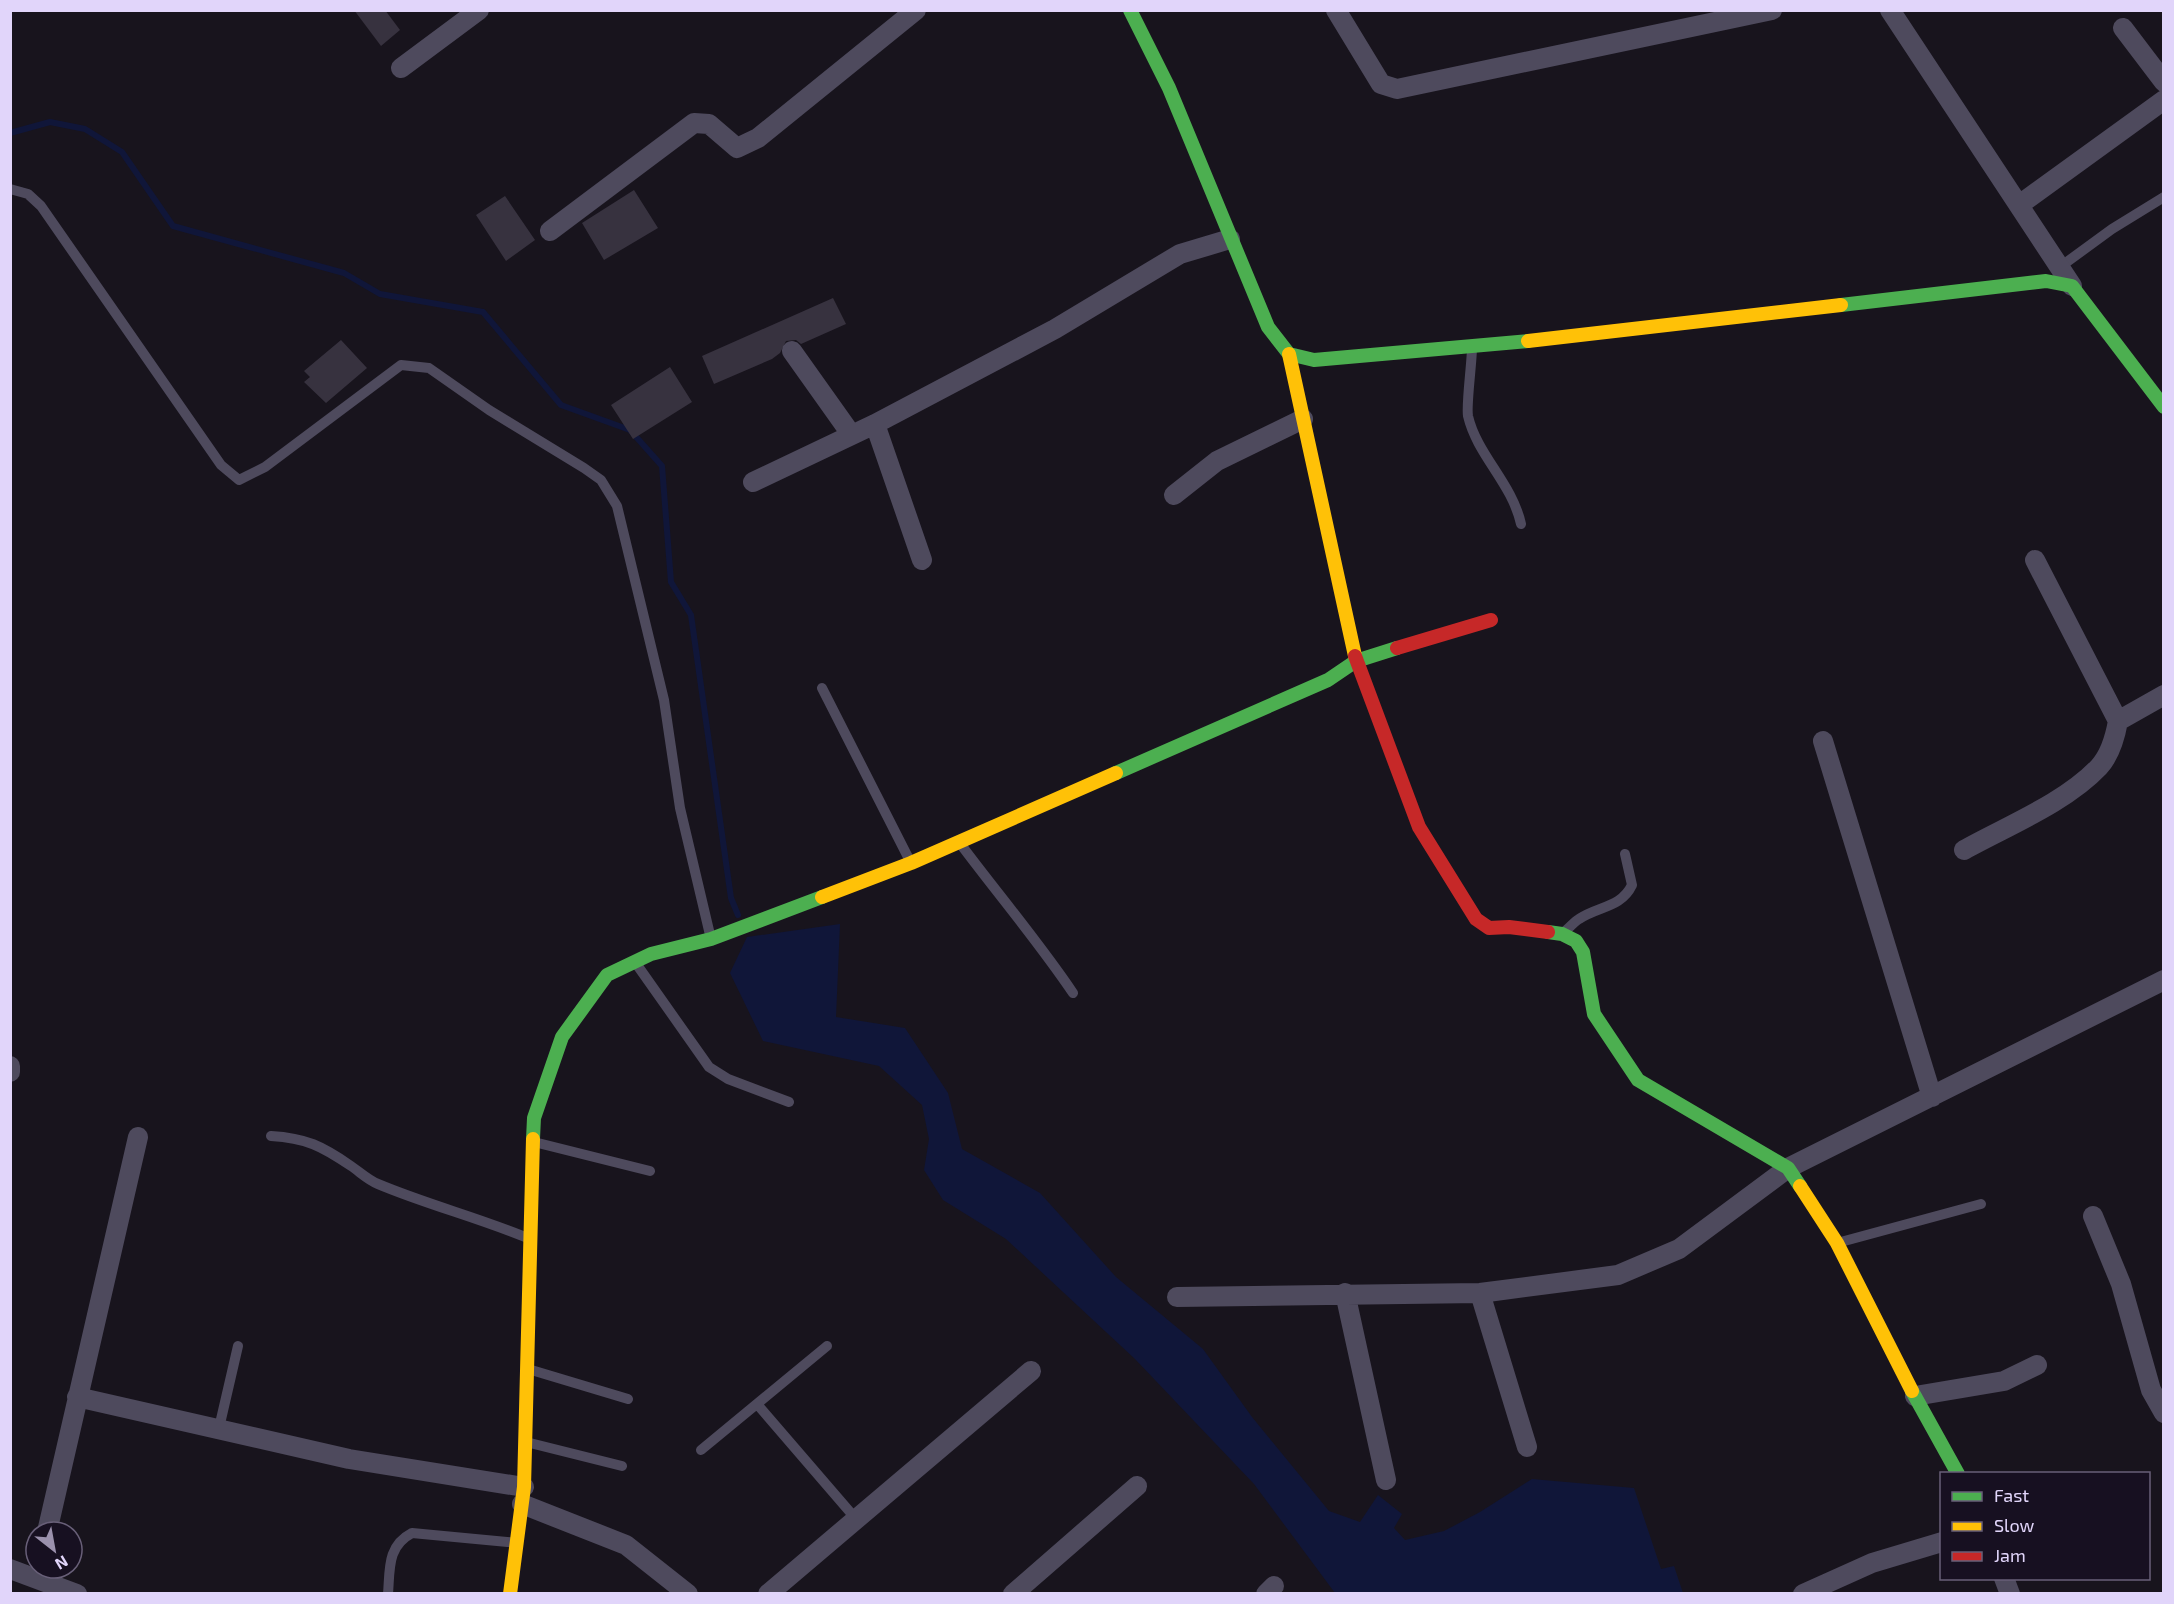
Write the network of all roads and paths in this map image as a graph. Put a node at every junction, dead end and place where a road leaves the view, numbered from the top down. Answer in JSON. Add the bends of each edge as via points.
{"nodes":[{"id":1,"x":479,"y":10,"type":"edge"},
{"id":2,"x":916,"y":10,"type":"edge"},
{"id":3,"x":1130,"y":10,"type":"edge"},
{"id":4,"x":1336,"y":10,"type":"edge"},
{"id":5,"x":1772,"y":10,"type":"edge"},
{"id":6,"x":1890,"y":10,"type":"edge"},
{"id":7,"x":2123,"y":28,"type":"dead end"},
{"id":8,"x":401,"y":68,"type":"dead end"},
{"id":9,"x":2163,"y":82,"type":"edge"},
{"id":10,"x":2163,"y":100,"type":"edge"},
{"id":11,"x":10,"y":189,"type":"edge"},
{"id":12,"x":2163,"y":197,"type":"edge"},
{"id":13,"x":2019,"y":205,"type":"junction"},
{"id":14,"x":550,"y":231,"type":"dead end"},
{"id":15,"x":1230,"y":239,"type":"junction"},
{"id":16,"x":2060,"y":267,"type":"junction"},
{"id":17,"x":2072,"y":286,"type":"junction"},
{"id":18,"x":1472,"y":346,"type":"junction"},
{"id":19,"x":792,"y":351,"type":"dead end"},
{"id":20,"x":1289,"y":354,"type":"junction"},
{"id":21,"x":2163,"y":407,"type":"edge"},
{"id":22,"x":1304,"y":419,"type":"junction"},
{"id":23,"x":874,"y":424,"type":"junction"},
{"id":24,"x":851,"y":434,"type":"junction"},
{"id":25,"x":753,"y":482,"type":"dead end"},
{"id":26,"x":1174,"y":495,"type":"dead end"},
{"id":27,"x":1521,"y":525,"type":"dead end"},
{"id":28,"x":922,"y":560,"type":"dead end"},
{"id":29,"x":2035,"y":560,"type":"dead end"},
{"id":30,"x":1491,"y":620,"type":"dead end"},
{"id":31,"x":1356,"y":661,"type":"junction"},
{"id":32,"x":822,"y":688,"type":"dead end"},
{"id":33,"x":2163,"y":695,"type":"edge"},
{"id":34,"x":2118,"y":721,"type":"junction"},
{"id":35,"x":1823,"y":741,"type":"dead end"},
{"id":36,"x":959,"y":842,"type":"junction"},
{"id":37,"x":1964,"y":850,"type":"dead end"},
{"id":38,"x":1624,"y":855,"type":"dead end"},
{"id":39,"x":911,"y":863,"type":"junction"},
{"id":40,"x":1562,"y":934,"type":"junction"},
{"id":41,"x":711,"y":939,"type":"junction"},
{"id":42,"x":635,"y":961,"type":"junction"},
{"id":43,"x":2163,"y":980,"type":"edge"},
{"id":44,"x":1073,"y":993,"type":"dead end"},
{"id":45,"x":10,"y":1066,"type":"edge"},
{"id":46,"x":10,"y":1072,"type":"edge"},
{"id":47,"x":1932,"y":1097,"type":"junction"},
{"id":48,"x":789,"y":1102,"type":"dead end"},
{"id":49,"x":271,"y":1136,"type":"dead end"},
{"id":50,"x":138,"y":1137,"type":"dead end"},
{"id":51,"x":533,"y":1142,"type":"junction"},
{"id":52,"x":1788,"y":1168,"type":"junction"},
{"id":53,"x":650,"y":1171,"type":"dead end"},
{"id":54,"x":1981,"y":1204,"type":"dead end"},
{"id":55,"x":2093,"y":1216,"type":"dead end"},
{"id":56,"x":530,"y":1239,"type":"junction"},
{"id":57,"x":1837,"y":1243,"type":"junction"},
{"id":58,"x":1345,"y":1293,"type":"junction"},
{"id":59,"x":1479,"y":1293,"type":"junction"},
{"id":60,"x":1177,"y":1297,"type":"dead end"},
{"id":61,"x":238,"y":1346,"type":"dead end"},
{"id":62,"x":827,"y":1346,"type":"dead end"},
{"id":63,"x":2037,"y":1365,"type":"dead end"},
{"id":64,"x":527,"y":1368,"type":"junction"},
{"id":65,"x":1030,"y":1371,"type":"dead end"},
{"id":66,"x":1915,"y":1396,"type":"junction"},
{"id":67,"x":77,"y":1397,"type":"junction"},
{"id":68,"x":628,"y":1399,"type":"dead end"},
{"id":69,"x":757,"y":1404,"type":"junction"},
{"id":70,"x":2163,"y":1413,"type":"edge"},
{"id":71,"x":219,"y":1428,"type":"junction"},
{"id":72,"x":525,"y":1442,"type":"junction"},
{"id":73,"x":1527,"y":1447,"type":"dead end"},
{"id":74,"x":702,"y":1450,"type":"dead end"},
{"id":75,"x":622,"y":1466,"type":"dead end"},
{"id":76,"x":1957,"y":1472,"type":"edge"},
{"id":77,"x":1386,"y":1480,"type":"dead end"},
{"id":78,"x":1137,"y":1486,"type":"dead end"},
{"id":79,"x":523,"y":1496,"type":"junction"},
{"id":80,"x":51,"y":1520,"type":"edge"},
{"id":81,"x":856,"y":1520,"type":"junction"},
{"id":82,"x":1940,"y":1542,"type":"edge"},
{"id":83,"x":517,"y":1543,"type":"junction"},
{"id":84,"x":50,"y":1580,"type":"edge"},
{"id":85,"x":77,"y":1593,"type":"edge"},
{"id":86,"x":388,"y":1593,"type":"edge"},
{"id":87,"x":510,"y":1593,"type":"edge"},
{"id":88,"x":688,"y":1593,"type":"edge"},
{"id":89,"x":768,"y":1593,"type":"edge"},
{"id":90,"x":1013,"y":1593,"type":"edge"},
{"id":91,"x":1803,"y":1593,"type":"edge"}],
"edges":[{"from":1,"to":8,"type":"street"},
{"from":2,"to":14,"type":"street","via":[[758,138],[737,148],[709,124],[694,123]]},
{"from":3,"to":15,"type":"street","via":[[1169,88]]},
{"from":4,"to":5,"type":"street","via":[[1381,84],[1398,89]]},
{"from":6,"to":13,"type":"street"},
{"from":7,"to":9,"type":"street"},
{"from":10,"to":13,"type":"street"},
{"from":11,"to":41,"type":"lane","via":[[28,194],[41,206],[221,465],[239,480],[265,467],[402,365],[429,368],[601,480],[617,506],[664,700],[681,808]]},
{"from":12,"to":16,"type":"lane"},
{"from":13,"to":16,"type":"street"},
{"from":15,"to":20,"type":"street","via":[[1268,327]]},
{"from":15,"to":23,"type":"street","via":[[1180,254],[1055,329]]},
{"from":16,"to":17,"type":"street"},
{"from":17,"to":18,"type":"street","via":[[2046,281],[2011,283]]},
{"from":17,"to":21,"type":"street"},
{"from":18,"to":20,"type":"street","via":[[1314,360]]},
{"from":18,"to":27,"type":"lane","via":[[1467,414],[1516,503]]},
{"from":19,"to":24,"type":"street"},
{"from":20,"to":22,"type":"street"},
{"from":22,"to":26,"type":"street","via":[[1217,461]]},
{"from":22,"to":31,"type":"street"},
{"from":23,"to":24,"type":"street"},
{"from":23,"to":28,"type":"street"},
{"from":24,"to":25,"type":"street"},
{"from":29,"to":34,"type":"street"},
{"from":30,"to":31,"type":"street"},
{"from":31,"to":36,"type":"street","via":[[1328,680]]},
{"from":31,"to":40,"type":"street","via":[[1419,827],[1476,919],[1489,928]]},
{"from":32,"to":39,"type":"lane"},
{"from":33,"to":34,"type":"street"},
{"from":34,"to":37,"type":"street","via":[[2115,741],[2100,766],[2072,790]]},
{"from":35,"to":47,"type":"street"},
{"from":36,"to":39,"type":"street"},
{"from":36,"to":44,"type":"lane","via":[[1045,950]]},
{"from":38,"to":40,"type":"lane","via":[[1632,885],[1627,895],[1578,919]]},
{"from":39,"to":41,"type":"street"},
{"from":40,"to":52,"type":"street","via":[[1576,941],[1583,952],[1594,1014],[1638,1080]]},
{"from":41,"to":42,"type":"street"},
{"from":42,"to":48,"type":"lane","via":[[709,1067],[728,1079]]},
{"from":42,"to":51,"type":"street","via":[[607,975],[562,1037],[534,1118]]},
{"from":43,"to":47,"type":"street"},
{"from":45,"to":46,"type":"street"},
{"from":47,"to":52,"type":"street"},
{"from":49,"to":56,"type":"lane","via":[[300,1138],[325,1149],[375,1183],[447,1210],[482,1218]]},
{"from":50,"to":67,"type":"street"},
{"from":51,"to":53,"type":"lane"},
{"from":51,"to":56,"type":"street"},
{"from":52,"to":57,"type":"street"},
{"from":52,"to":59,"type":"street","via":[[1679,1249],[1618,1275]]},
{"from":54,"to":57,"type":"lane"},
{"from":55,"to":70,"type":"street","via":[[2121,1284],[2151,1390]]},
{"from":56,"to":64,"type":"street"},
{"from":57,"to":66,"type":"street"},
{"from":58,"to":59,"type":"street"},
{"from":58,"to":60,"type":"street"},
{"from":58,"to":77,"type":"street"},
{"from":59,"to":73,"type":"street"},
{"from":61,"to":71,"type":"lane"},
{"from":62,"to":69,"type":"lane"},
{"from":63,"to":66,"type":"street","via":[[2004,1381]]},
{"from":64,"to":68,"type":"lane"},
{"from":64,"to":72,"type":"street"},
{"from":65,"to":81,"type":"street"},
{"from":66,"to":76,"type":"street"},
{"from":67,"to":71,"type":"street"},
{"from":67,"to":80,"type":"street"},
{"from":69,"to":74,"type":"lane"},
{"from":69,"to":81,"type":"lane"},
{"from":71,"to":79,"type":"street"},
{"from":72,"to":75,"type":"lane"},
{"from":72,"to":79,"type":"street"},
{"from":78,"to":90,"type":"street"},
{"from":79,"to":83,"type":"street"},
{"from":79,"to":88,"type":"street","via":[[626,1545]]},
{"from":81,"to":89,"type":"street"},
{"from":82,"to":91,"type":"street","via":[[1872,1563]]},
{"from":83,"to":86,"type":"lane","via":[[412,1533],[393,1550]]},
{"from":83,"to":87,"type":"street"},
{"from":84,"to":85,"type":"street"}]}
